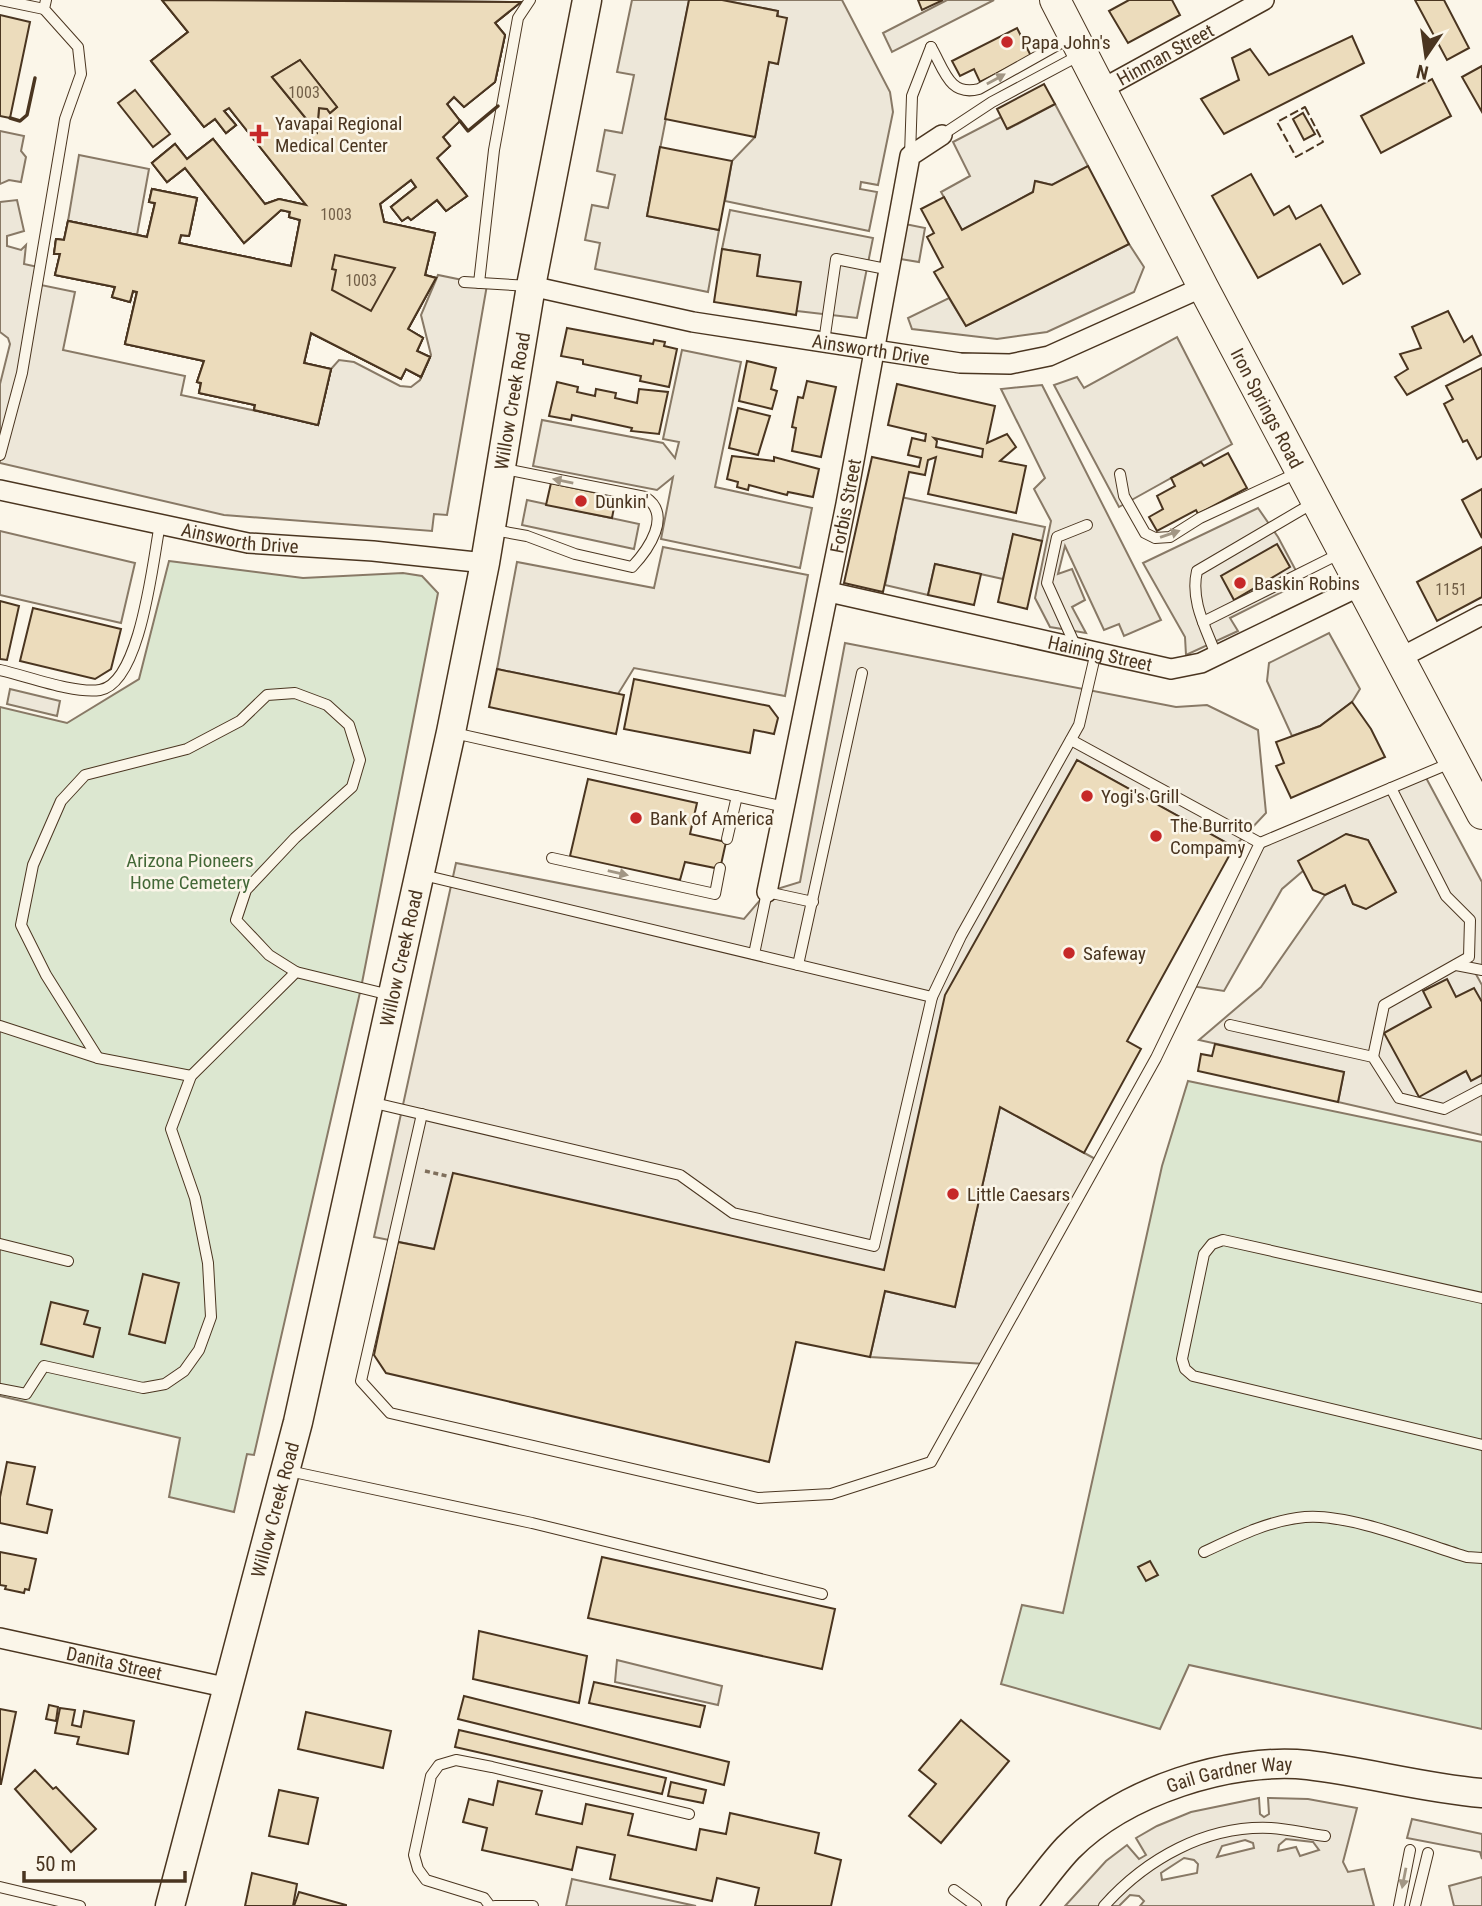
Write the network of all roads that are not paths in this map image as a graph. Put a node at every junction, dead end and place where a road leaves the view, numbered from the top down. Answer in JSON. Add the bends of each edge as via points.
{"nodes":[{"id":1,"x":1,"y":0,"type":"edge"},
{"id":2,"x":530,"y":0,"type":"edge"},
{"id":3,"x":587,"y":0,"type":"edge"},
{"id":4,"x":1055,"y":0,"type":"edge"},
{"id":5,"x":1264,"y":0,"type":"edge"},
{"id":6,"x":45,"y":4,"type":"edge"},
{"id":7,"x":1079,"y":44,"type":"junction"},
{"id":8,"x":1102,"y":89,"type":"junction"},
{"id":9,"x":942,"y":135,"type":"joint"},
{"id":10,"x":910,"y":156,"type":"junction"},
{"id":11,"x":891,"y":270,"type":"junction"},
{"id":12,"x":464,"y":282,"type":"dead end"},
{"id":13,"x":478,"y":283,"type":"junction"},
{"id":14,"x":530,"y":286,"type":"junction"},
{"id":15,"x":1203,"y":287,"type":"junction"},
{"id":16,"x":824,"y":342,"type":"junction"},
{"id":17,"x":876,"y":350,"type":"junction"},
{"id":18,"x":0,"y":455,"type":"edge"},
{"id":19,"x":500,"y":468,"type":"junction"},
{"id":20,"x":1300,"y":472,"type":"junction"},
{"id":21,"x":1120,"y":474,"type":"dead end"},
{"id":22,"x":0,"y":490,"type":"edge"},
{"id":23,"x":1316,"y":501,"type":"junction"},
{"id":24,"x":160,"y":524,"type":"junction"},
{"id":25,"x":1087,"y":524,"type":"dead end"},
{"id":26,"x":490,"y":530,"type":"junction"},
{"id":27,"x":1343,"y":552,"type":"junction"},
{"id":28,"x":485,"y":563,"type":"junction"},
{"id":29,"x":1360,"y":586,"type":"junction"},
{"id":30,"x":829,"y":592,"type":"junction"},
{"id":31,"x":1482,"y":615,"type":"edge"},
{"id":32,"x":1203,"y":622,"type":"junction"},
{"id":33,"x":1076,"y":647,"type":"junction"},
{"id":34,"x":1096,"y":652,"type":"junction"},
{"id":35,"x":1216,"y":655,"type":"junction"},
{"id":36,"x":1398,"y":659,"type":"junction"},
{"id":37,"x":0,"y":670,"type":"edge"},
{"id":38,"x":862,"y":673,"type":"dead end"},
{"id":39,"x":451,"y":732,"type":"junction"},
{"id":40,"x":1071,"y":740,"type":"junction"},
{"id":41,"x":1454,"y":762,"type":"junction"},
{"id":42,"x":1391,"y":788,"type":"junction"},
{"id":43,"x":737,"y":796,"type":"junction"},
{"id":44,"x":785,"y":807,"type":"junction"},
{"id":45,"x":1482,"y":814,"type":"edge"},
{"id":46,"x":727,"y":839,"type":"dead end"},
{"id":47,"x":1260,"y":843,"type":"junction"},
{"id":48,"x":552,"y":858,"type":"dead end"},
{"id":49,"x":720,"y":868,"type":"dead end"},
{"id":50,"x":419,"y":874,"type":"junction"},
{"id":51,"x":767,"y":892,"type":"junction"},
{"id":52,"x":813,"y":902,"type":"junction"},
{"id":53,"x":754,"y":954,"type":"junction"},
{"id":54,"x":798,"y":965,"type":"junction"},
{"id":55,"x":1456,"y":965,"type":"junction"},
{"id":56,"x":1482,"y":970,"type":"edge"},
{"id":57,"x":296,"y":972,"type":"junction"},
{"id":58,"x":392,"y":995,"type":"junction"},
{"id":59,"x":932,"y":997,"type":"junction"},
{"id":60,"x":0,"y":1026,"type":"edge"},
{"id":61,"x":1230,"y":1026,"type":"dead end"},
{"id":62,"x":1373,"y":1057,"type":"junction"},
{"id":63,"x":98,"y":1058,"type":"junction"},
{"id":64,"x":191,"y":1076,"type":"junction"},
{"id":65,"x":1482,"y":1088,"type":"edge"},
{"id":66,"x":368,"y":1101,"type":"junction"},
{"id":67,"x":422,"y":1114,"type":"junction"},
{"id":68,"x":0,"y":1244,"type":"edge"},
{"id":69,"x":68,"y":1261,"type":"dead end"},
{"id":70,"x":1482,"y":1298,"type":"edge"},
{"id":71,"x":0,"y":1389,"type":"edge"},
{"id":72,"x":1482,"y":1445,"type":"edge"},
{"id":73,"x":285,"y":1470,"type":"junction"},
{"id":74,"x":1204,"y":1552,"type":"dead end"},
{"id":75,"x":1482,"y":1558,"type":"edge"},
{"id":76,"x":822,"y":1594,"type":"dead end"},
{"id":77,"x":0,"y":1638,"type":"edge"},
{"id":78,"x":229,"y":1688,"type":"junction"},
{"id":79,"x":1482,"y":1793,"type":"edge"},
{"id":80,"x":690,"y":1814,"type":"dead end"},
{"id":81,"x":1325,"y":1836,"type":"dead end"},
{"id":82,"x":1410,"y":1850,"type":"dead end"},
{"id":83,"x":1428,"y":1853,"type":"dead end"},
{"id":84,"x":0,"y":1887,"type":"edge"},
{"id":85,"x":954,"y":1890,"type":"dead end"},
{"id":86,"x":80,"y":1906,"type":"edge"},
{"id":87,"x":170,"y":1906,"type":"edge"},
{"id":88,"x":493,"y":1906,"type":"edge"},
{"id":89,"x":533,"y":1906,"type":"edge"},
{"id":90,"x":976,"y":1906,"type":"edge"},
{"id":91,"x":1021,"y":1906,"type":"edge"},
{"id":92,"x":1104,"y":1906,"type":"edge"},
{"id":93,"x":1399,"y":1906,"type":"edge"},
{"id":94,"x":1415,"y":1906,"type":"edge"}],
"edges":[{"from":1,"to":6,"type":"lane"},
{"from":2,"to":13,"type":"lane","via":[[518,18],[513,44]]},
{"from":3,"to":14,"type":"main road","name":"Willow Creek Road"},
{"from":4,"to":7,"type":"main road","name":"Iron Springs Road"},
{"from":5,"to":8,"type":"street","name":"Hinman Street"},
{"from":6,"to":18,"type":"lane","via":[[78,47],[81,74],[65,119],[22,373]]},
{"from":7,"to":8,"type":"main road","name":"Iron Springs Road"},
{"from":7,"to":9,"type":"lane"},
{"from":10,"to":7,"type":"lane","one_way":true,"via":[[912,96],[931,47],[955,88],[966,92]]},
{"from":8,"to":15,"type":"main road","name":"Iron Springs Road"},
{"from":9,"to":10,"type":"street"},
{"from":10,"to":11,"type":"street","name":"Forbis Street"},
{"from":11,"to":16,"type":"lane","via":[[836,259]]},
{"from":11,"to":17,"type":"street","name":"Forbis Street"},
{"from":12,"to":13,"type":"lane"},
{"from":13,"to":14,"type":"lane"},
{"from":14,"to":16,"type":"street","name":"Ainsworth Drive","via":[[693,321]]},
{"from":14,"to":19,"type":"main road","name":"Willow Creek Road"},
{"from":15,"to":17,"type":"street","name":"Ainsworth Drive","via":[[1049,356],[1010,364],[960,363]]},
{"from":15,"to":20,"type":"main road","name":"Iron Springs Road"},
{"from":16,"to":17,"type":"street","name":"Ainsworth Drive"},
{"from":17,"to":30,"type":"street","name":"Forbis Street"},
{"from":19,"to":26,"type":"main road","name":"Willow Creek Road"},
{"from":26,"to":19,"type":"lane","one_way":true,"via":[[527,536],[575,554],[632,567],[649,548],[658,516],[645,497]]},
{"from":21,"to":20,"type":"lane","one_way":true,"via":[[1129,505],[1145,533],[1155,538],[1170,537],[1199,518]]},
{"from":20,"to":23,"type":"main road","name":"Iron Springs Road"},
{"from":22,"to":24,"type":"street","name":"Ainsworth Drive"},
{"from":23,"to":27,"type":"main road","name":"Iron Springs Road"},
{"from":23,"to":32,"type":"lane","via":[[1197,571],[1193,587]]},
{"from":24,"to":28,"type":"street","name":"Ainsworth Drive","via":[[248,543]]},
{"from":24,"to":37,"type":"lane","via":[[138,635],[130,663],[117,682],[101,690],[79,689]]},
{"from":25,"to":33,"type":"lane","via":[[1057,537],[1046,583]]},
{"from":26,"to":28,"type":"main road","name":"Willow Creek Road"},
{"from":27,"to":29,"type":"main road","name":"Iron Springs Road"},
{"from":27,"to":32,"type":"lane"},
{"from":28,"to":39,"type":"main road","name":"Willow Creek Road"},
{"from":29,"to":35,"type":"street","name":"Haining Street"},
{"from":29,"to":36,"type":"main road","name":"Iron Springs Road"},
{"from":30,"to":33,"type":"street","name":"Haining Street"},
{"from":30,"to":44,"type":"street","name":"Forbis Street"},
{"from":31,"to":36,"type":"street"},
{"from":32,"to":35,"type":"lane"},
{"from":33,"to":34,"type":"street","name":"Haining Street"},
{"from":34,"to":35,"type":"street","name":"Haining Street","via":[[1171,669]]},
{"from":34,"to":40,"type":"lane","via":[[1080,725]]},
{"from":36,"to":41,"type":"main road","name":"Iron Springs Road"},
{"from":38,"to":52,"type":"lane"},
{"from":39,"to":43,"type":"lane"},
{"from":39,"to":50,"type":"main road","name":"Willow Creek Road"},
{"from":40,"to":47,"type":"lane"},
{"from":40,"to":59,"type":"lane","via":[[961,936]]},
{"from":41,"to":42,"type":"lane"},
{"from":41,"to":45,"type":"main road","name":"Iron Springs Road"},
{"from":42,"to":47,"type":"lane"},
{"from":42,"to":55,"type":"lane","via":[[1446,896],[1470,920],[1469,957]]},
{"from":43,"to":44,"type":"lane"},
{"from":43,"to":46,"type":"lane"},
{"from":44,"to":51,"type":"street","name":"Forbis Street"},
{"from":47,"to":67,"type":"lane","via":[[1156,1058],[931,1462],[831,1494],[758,1499],[390,1413],[361,1381]]},
{"from":48,"to":49,"type":"lane","one_way":true,"via":[[715,894]]},
{"from":50,"to":53,"type":"lane"},
{"from":50,"to":58,"type":"main road","name":"Willow Creek Road"},
{"from":51,"to":52,"type":"lane"},
{"from":51,"to":53,"type":"lane"},
{"from":52,"to":54,"type":"lane"},
{"from":53,"to":54,"type":"lane"},
{"from":54,"to":59,"type":"lane"},
{"from":55,"to":56,"type":"lane"},
{"from":55,"to":62,"type":"lane","via":[[1384,1006]]},
{"from":57,"to":58,"type":"lane"},
{"from":57,"to":63,"type":"lane","via":[[269,956],[236,920],[246,890],[352,787],[360,760],[349,724],[327,705],[295,694],[267,695],[240,721],[187,749],[85,775],[61,801],[33,865],[21,925]]},
{"from":57,"to":64,"type":"lane"},
{"from":58,"to":66,"type":"main road","name":"Willow Creek Road"},
{"from":59,"to":67,"type":"lane","via":[[874,1246],[733,1213],[680,1175]]},
{"from":60,"to":63,"type":"lane"},
{"from":61,"to":62,"type":"lane"},
{"from":62,"to":65,"type":"lane","via":[[1399,1098],[1444,1109]]},
{"from":63,"to":64,"type":"lane"},
{"from":64,"to":71,"type":"lane","via":[[171,1129],[195,1198],[208,1263],[211,1317],[199,1350],[184,1371],[165,1384],[143,1388],[44,1366],[26,1394]]},
{"from":66,"to":67,"type":"lane"},
{"from":66,"to":73,"type":"main road","name":"Willow Creek Road"},
{"from":68,"to":69,"type":"lane"},
{"from":70,"to":72,"type":"lane","via":[[1223,1240],[1204,1254],[1182,1359],[1193,1376]]},
{"from":73,"to":76,"type":"lane","via":[[532,1523]]},
{"from":73,"to":78,"type":"main road","name":"Willow Creek Road"},
{"from":74,"to":75,"type":"lane","via":[[1260,1527],[1307,1516],[1351,1522]]},
{"from":77,"to":78,"type":"street","name":"Danita Street"},
{"from":78,"to":87,"type":"main road","name":"Willow Creek Road"},
{"from":79,"to":91,"type":"main road","name":"Gail Gardner Way","via":[[1433,1789],[1308,1765],[1256,1765],[1183,1781],[1120,1808],[1069,1847]]},
{"from":80,"to":88,"type":"lane","via":[[492,1767],[456,1760],[439,1765],[432,1776],[414,1855],[418,1869],[426,1880],[484,1898]]},
{"from":81,"to":92,"type":"lane","via":[[1270,1828],[1188,1843],[1126,1881]]},
{"from":82,"to":93,"type":"lane","one_way":true},
{"from":83,"to":94,"type":"lane"},
{"from":84,"to":86,"type":"lane"},
{"from":85,"to":90,"type":"lane"},
{"from":88,"to":89,"type":"lane"}]}
